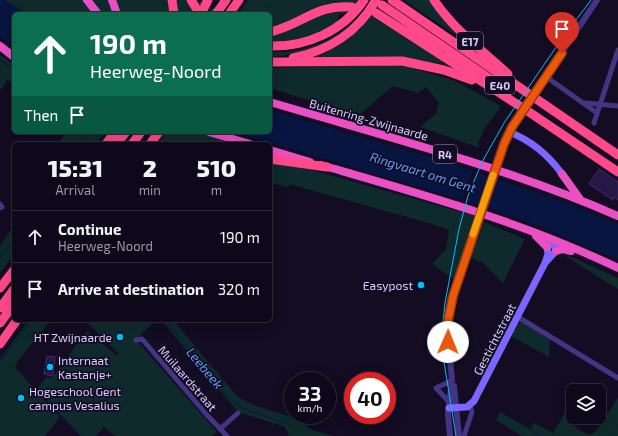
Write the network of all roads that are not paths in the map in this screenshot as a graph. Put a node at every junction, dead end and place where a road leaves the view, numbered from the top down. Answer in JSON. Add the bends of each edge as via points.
{"nodes":[{"id":1,"x":87,"y":0,"type":"edge"},
{"id":2,"x":112,"y":0,"type":"edge"},
{"id":3,"x":172,"y":0,"type":"edge"},
{"id":4,"x":208,"y":0,"type":"edge"},
{"id":5,"x":226,"y":0,"type":"edge"},
{"id":6,"x":239,"y":0,"type":"edge"},
{"id":7,"x":364,"y":0,"type":"edge"},
{"id":8,"x":392,"y":0,"type":"edge"},
{"id":9,"x":434,"y":0,"type":"edge"},
{"id":10,"x":597,"y":0,"type":"edge"},
{"id":11,"x":379,"y":2,"type":"edge"},
{"id":12,"x":352,"y":6,"type":"dead end"},
{"id":13,"x":196,"y":7,"type":"edge"},
{"id":14,"x":96,"y":12,"type":"edge"},
{"id":15,"x":116,"y":12,"type":"edge"},
{"id":16,"x":174,"y":12,"type":"edge"},
{"id":17,"x":217,"y":12,"type":"edge"},
{"id":18,"x":230,"y":12,"type":"edge"},
{"id":19,"x":376,"y":13,"type":"dead end"},
{"id":20,"x":272,"y":31,"type":"edge"},
{"id":21,"x":0,"y":46,"type":"edge"},
{"id":22,"x":272,"y":46,"type":"edge"},
{"id":23,"x":618,"y":50,"type":"edge"},
{"id":24,"x":12,"y":55,"type":"edge"},
{"id":25,"x":274,"y":62,"type":"edge"},
{"id":26,"x":545,"y":76,"type":"junction"},
{"id":27,"x":528,"y":93,"type":"junction"},
{"id":28,"x":272,"y":103,"type":"edge"},
{"id":29,"x":584,"y":103,"type":"junction"},
{"id":30,"x":600,"y":104,"type":"junction"},
{"id":31,"x":618,"y":106,"type":"edge"},
{"id":32,"x":529,"y":112,"type":"junction"},
{"id":33,"x":597,"y":113,"type":"junction"},
{"id":34,"x":594,"y":123,"type":"dead end"},
{"id":35,"x":509,"y":132,"type":"junction"},
{"id":36,"x":149,"y":134,"type":"edge"},
{"id":37,"x":216,"y":134,"type":"edge"},
{"id":38,"x":135,"y":137,"type":"edge"},
{"id":39,"x":114,"y":142,"type":"edge"},
{"id":40,"x":121,"y":142,"type":"edge"},
{"id":41,"x":125,"y":142,"type":"edge"},
{"id":42,"x":243,"y":142,"type":"edge"},
{"id":43,"x":272,"y":151,"type":"edge"},
{"id":44,"x":618,"y":155,"type":"edge"},
{"id":45,"x":272,"y":159,"type":"edge"},
{"id":46,"x":618,"y":166,"type":"edge"},
{"id":47,"x":327,"y":167,"type":"junction"},
{"id":48,"x":618,"y":172,"type":"edge"},
{"id":49,"x":562,"y":174,"type":"joint"},
{"id":50,"x":582,"y":201,"type":"junction"},
{"id":51,"x":0,"y":204,"type":"edge"},
{"id":52,"x":0,"y":208,"type":"edge"},
{"id":53,"x":618,"y":216,"type":"edge"},
{"id":54,"x":534,"y":233,"type":"junction"},
{"id":55,"x":547,"y":247,"type":"junction"},
{"id":56,"x":578,"y":250,"type":"junction"},
{"id":57,"x":556,"y":251,"type":"junction"},
{"id":58,"x":545,"y":263,"type":"junction"},
{"id":59,"x":618,"y":268,"type":"edge"},
{"id":60,"x":12,"y":273,"type":"edge"},
{"id":61,"x":0,"y":288,"type":"edge"},
{"id":62,"x":12,"y":292,"type":"edge"},
{"id":63,"x":12,"y":307,"type":"edge"},
{"id":64,"x":0,"y":308,"type":"edge"},
{"id":65,"x":518,"y":317,"type":"junction"},
{"id":66,"x":16,"y":322,"type":"edge"},
{"id":67,"x":0,"y":323,"type":"edge"},
{"id":68,"x":140,"y":338,"type":"dead end"},
{"id":69,"x":0,"y":344,"type":"edge"},
{"id":70,"x":618,"y":378,"type":"edge"},
{"id":71,"x":452,"y":379,"type":"junction"},
{"id":72,"x":449,"y":405,"type":"junction"},
{"id":73,"x":470,"y":405,"type":"junction"},
{"id":74,"x":457,"y":408,"type":"junction"},
{"id":75,"x":238,"y":413,"type":"dead end"},
{"id":76,"x":220,"y":429,"type":"junction"},
{"id":77,"x":227,"y":436,"type":"edge"},
{"id":78,"x":450,"y":436,"type":"edge"},
{"id":79,"x":460,"y":436,"type":"edge"},
{"id":80,"x":464,"y":436,"type":"edge"}],
"edges":[{"from":1,"to":14,"type":"highway"},
{"from":2,"to":15,"type":"highway"},
{"from":3,"to":16,"type":"highway"},
{"from":4,"to":13,"type":"highway"},
{"from":5,"to":17,"type":"highway"},
{"from":6,"to":18,"type":"highway"},
{"from":7,"to":22,"type":"highway","via":[[342,24],[325,35],[289,46]]},
{"from":8,"to":27,"type":"highway","number":"E40"},
{"from":9,"to":27,"type":"highway","number":"E17","via":[[463,35]]},
{"from":10,"to":26,"type":"street"},
{"from":11,"to":25,"type":"highway","via":[[346,36],[321,50]]},
{"from":11,"to":46,"type":"highway","number":"E40"},
{"from":12,"to":20,"type":"highway","via":[[323,9],[285,28]]},
{"from":19,"to":32,"type":"highway"},
{"from":21,"to":24,"type":"highway"},
{"from":23,"to":30,"type":"street"},
{"from":25,"to":32,"type":"highway","via":[[402,61],[420,64],[463,76]]},
{"from":26,"to":29,"type":"street"},
{"from":26,"to":35,"type":"street"},
{"from":27,"to":44,"type":"highway","number":"E40"},
{"from":28,"to":50,"type":"highway","name":"Buitenring-Zwijnaarde","number":"R4","via":[[470,162]]},
{"from":29,"to":30,"type":"street"},
{"from":29,"to":33,"type":"street"},
{"from":30,"to":31,"type":"street"},
{"from":30,"to":33,"type":"street"},
{"from":32,"to":48,"type":"highway"},
{"from":33,"to":34,"type":"street"},
{"from":35,"to":49,"type":"main road","via":[[527,140]]},
{"from":35,"to":71,"type":"street","via":[[450,310],[447,331]]},
{"from":36,"to":38,"type":"highway"},
{"from":37,"to":42,"type":"highway"},
{"from":38,"to":39,"type":"highway"},
{"from":38,"to":40,"type":"highway"},
{"from":38,"to":41,"type":"highway"},
{"from":43,"to":47,"type":"highway"},
{"from":45,"to":47,"type":"highway"},
{"from":47,"to":54,"type":"highway","via":[[475,211]]},
{"from":49,"to":50,"type":"highway"},
{"from":50,"to":53,"type":"highway","name":"Buitenring-Zwijnaarde","number":"R4"},
{"from":51,"to":52,"type":"street"},
{"from":54,"to":55,"type":"highway"},
{"from":54,"to":56,"type":"highway"},
{"from":55,"to":57,"type":"main road","via":[[553,245]]},
{"from":55,"to":58,"type":"main road","name":"Gestichtstraat"},
{"from":56,"to":57,"type":"highway"},
{"from":56,"to":59,"type":"highway"},
{"from":57,"to":58,"type":"main road","name":"Gestichtstraat"},
{"from":58,"to":65,"type":"main road","name":"Gestichtstraat"},
{"from":60,"to":61,"type":"highway"},
{"from":62,"to":64,"type":"highway"},
{"from":63,"to":67,"type":"highway"},
{"from":65,"to":70,"type":"street"},
{"from":65,"to":73,"type":"main road","name":"Gestichtstraat"},
{"from":66,"to":69,"type":"highway"},
{"from":68,"to":76,"type":"street","name":"Muilaardstraat"},
{"from":71,"to":72,"type":"street"},
{"from":71,"to":72,"type":"street","via":[[436,388]]},
{"from":71,"to":74,"type":"street"},
{"from":72,"to":74,"type":"main road"},
{"from":72,"to":78,"type":"street"},
{"from":73,"to":74,"type":"main road"},
{"from":73,"to":80,"type":"street","via":[[472,413]]},
{"from":74,"to":79,"type":"street"},
{"from":75,"to":76,"type":"street"},
{"from":76,"to":77,"type":"street","name":"Muilaardstraat"}]}
